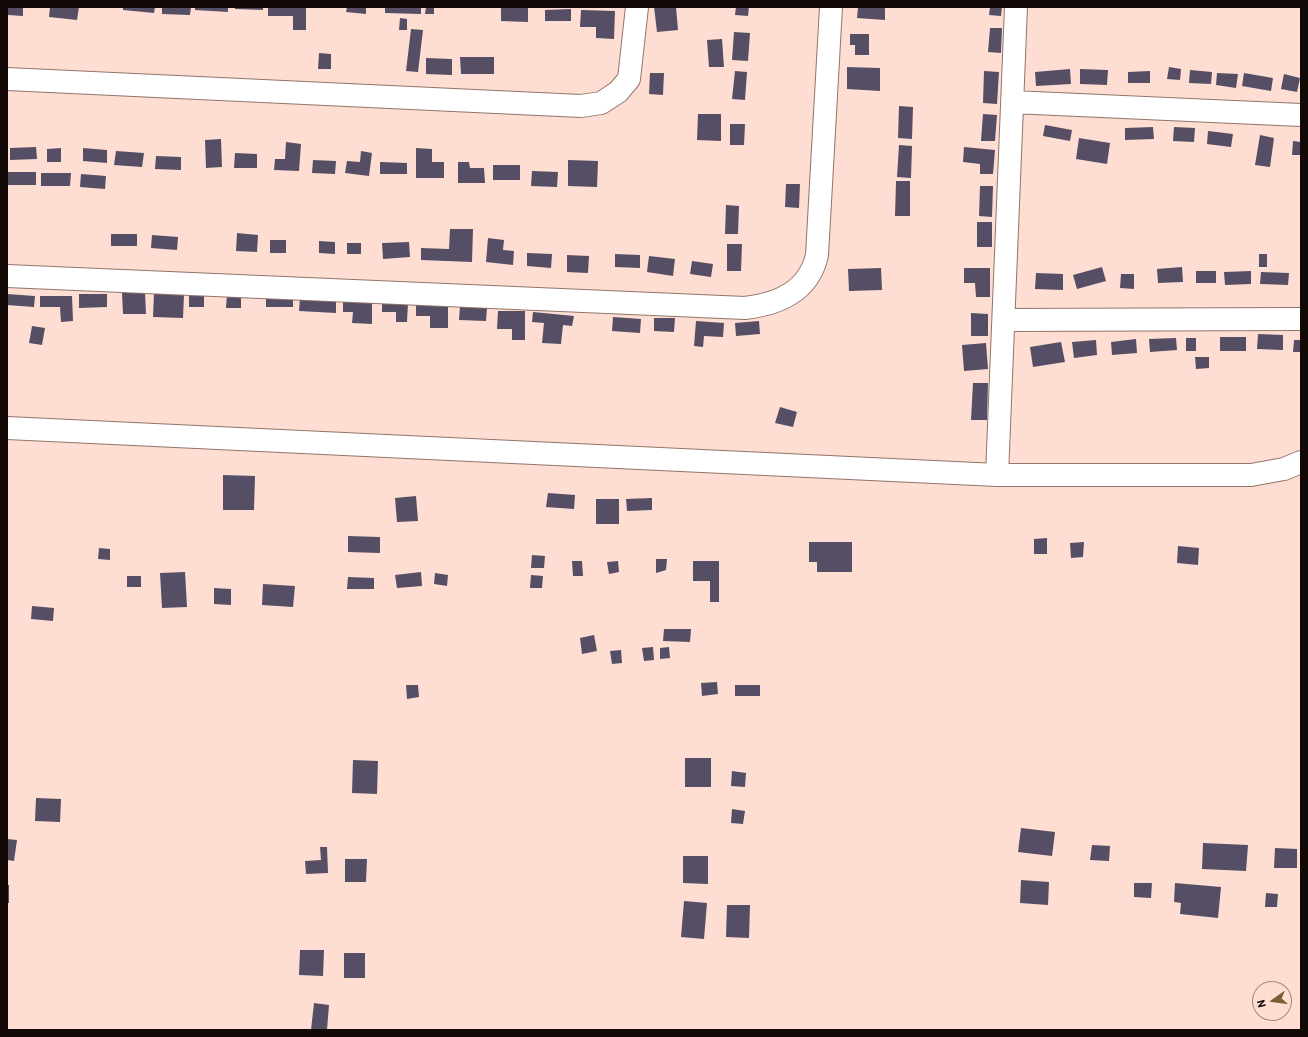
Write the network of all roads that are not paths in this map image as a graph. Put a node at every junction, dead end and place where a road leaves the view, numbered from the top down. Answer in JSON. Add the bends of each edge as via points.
{"nodes":[{"id":1,"x":637,"y":7,"type":"edge"},
{"id":2,"x":831,"y":7,"type":"edge"},
{"id":3,"x":1016,"y":7,"type":"edge"},
{"id":4,"x":7,"y":79,"type":"edge"},
{"id":5,"x":1012,"y":102,"type":"junction"},
{"id":6,"x":1301,"y":115,"type":"edge"},
{"id":7,"x":7,"y":276,"type":"edge"},
{"id":8,"x":1301,"y":319,"type":"edge"},
{"id":9,"x":1004,"y":320,"type":"junction"},
{"id":10,"x":7,"y":428,"type":"edge"},
{"id":11,"x":1301,"y":462,"type":"edge"},
{"id":12,"x":997,"y":475,"type":"junction"}],
"edges":[{"from":1,"to":4,"type":"street","via":[[629,79],[618,92],[601,103],[581,106]]},
{"from":2,"to":7,"type":"street","via":[[815,265],[799,288],[763,306],[745,308]]},
{"from":3,"to":5,"type":"street"},
{"from":5,"to":6,"type":"street"},
{"from":5,"to":9,"type":"street"},
{"from":8,"to":9,"type":"street"},
{"from":9,"to":12,"type":"street"},
{"from":10,"to":12,"type":"street"},
{"from":11,"to":12,"type":"street","via":[[1284,469],[1251,475]]}]}
